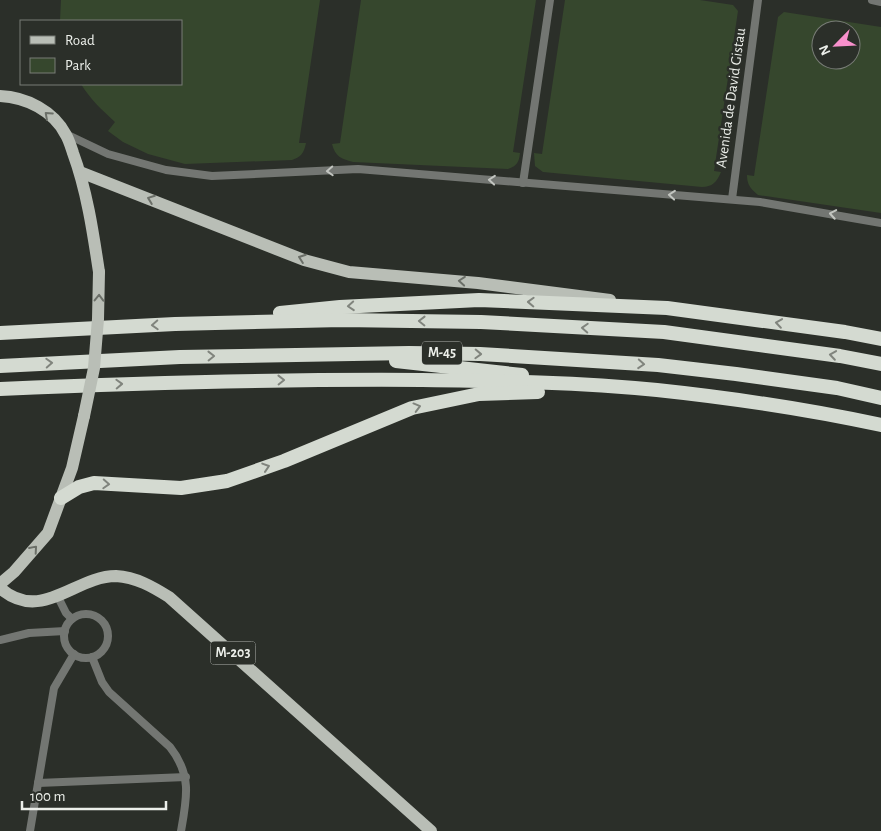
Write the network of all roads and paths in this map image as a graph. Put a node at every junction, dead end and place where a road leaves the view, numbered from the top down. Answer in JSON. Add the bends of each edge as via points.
{"nodes":[{"id":1,"x":550,"y":0,"type":"edge"},
{"id":2,"x":758,"y":0,"type":"edge"},
{"id":3,"x":872,"y":0,"type":"edge"},
{"id":4,"x":881,"y":2,"type":"edge"},
{"id":5,"x":0,"y":96,"type":"edge"},
{"id":6,"x":66,"y":134,"type":"junction"},
{"id":7,"x":80,"y":172,"type":"junction"},
{"id":8,"x":523,"y":183,"type":"junction"},
{"id":9,"x":732,"y":199,"type":"junction"},
{"id":10,"x":881,"y":223,"type":"edge"},
{"id":11,"x":667,"y":308,"type":"junction"},
{"id":12,"x":175,"y":324,"type":"junction"},
{"id":13,"x":0,"y":333,"type":"edge"},
{"id":14,"x":881,"y":340,"type":"edge"},
{"id":15,"x":344,"y":354,"type":"junction"},
{"id":16,"x":881,"y":364,"type":"edge"},
{"id":17,"x":0,"y":366,"type":"edge"},
{"id":18,"x":603,"y":386,"type":"junction"},
{"id":19,"x":0,"y":389,"type":"edge"},
{"id":20,"x":881,"y":398,"type":"edge"},
{"id":21,"x":735,"y":399,"type":"junction"},
{"id":22,"x":881,"y":425,"type":"edge"},
{"id":23,"x":61,"y":498,"type":"junction"},
{"id":24,"x":0,"y":584,"type":"edge"},
{"id":25,"x":0,"y":588,"type":"edge"},
{"id":26,"x":58,"y":597,"type":"junction"},
{"id":27,"x":72,"y":619,"type":"junction"},
{"id":28,"x":65,"y":631,"type":"junction"},
{"id":29,"x":0,"y":640,"type":"edge"},
{"id":30,"x":74,"y":654,"type":"junction"},
{"id":31,"x":92,"y":657,"type":"junction"},
{"id":32,"x":186,"y":777,"type":"junction"},
{"id":33,"x":38,"y":782,"type":"junction"},
{"id":34,"x":30,"y":831,"type":"edge"},
{"id":35,"x":181,"y":831,"type":"edge"},
{"id":36,"x":431,"y":831,"type":"edge"}],
"edges":[{"from":1,"to":8,"type":"street"},
{"from":2,"to":9,"type":"street","name":"Avenida de David Gistau"},
{"from":3,"to":4,"type":"street"},
{"from":6,"to":5,"type":"main road","one_way":true,"via":[[37,105]]},
{"from":6,"to":7,"type":"main road"},
{"from":8,"to":6,"type":"street","one_way":true,"via":[[358,169],[212,176],[166,170],[108,154]]},
{"from":11,"to":7,"type":"main road","one_way":true,"via":[[478,283],[349,272],[304,260]]},
{"from":23,"to":7,"type":"main road","one_way":true,"bridge":true,"via":[[72,468],[94,368],[98,319],[99,272]]},
{"from":9,"to":8,"type":"street","one_way":true},
{"from":10,"to":9,"type":"street","one_way":true},
{"from":11,"to":12,"type":"highway","one_way":true,"via":[[479,300],[340,307]]},
{"from":14,"to":11,"type":"highway","one_way":true,"via":[[845,332]]},
{"from":12,"to":13,"type":"highway","number":"M-45","one_way":true},
{"from":16,"to":12,"type":"highway","number":"M-45","one_way":true,"via":[[664,332],[481,322],[342,320]]},
{"from":17,"to":15,"type":"highway","number":"M-45","one_way":true,"via":[[180,357]]},
{"from":15,"to":18,"type":"highway"},
{"from":15,"to":20,"type":"highway","number":"M-45","one_way":true,"via":[[480,354],[658,365],[828,387]]},
{"from":19,"to":18,"type":"highway","one_way":true,"via":[[344,380]]},
{"from":18,"to":21,"type":"highway"},
{"from":21,"to":22,"type":"highway"},
{"from":23,"to":21,"type":"highway","one_way":true,"via":[[79,487],[94,483],[181,488],[226,481],[284,462],[412,408],[479,394],[570,391]]},
{"from":24,"to":23,"type":"main road","one_way":true,"via":[[48,532]]},
{"from":25,"to":26,"type":"main road","number":"M-203","via":[[26,601]]},
{"from":26,"to":27,"type":"street"},
{"from":26,"to":36,"type":"main road","number":"M-203","via":[[89,581],[116,576],[131,578],[169,596]]},
{"from":27,"to":28,"type":"street"},
{"from":27,"to":31,"type":"street","via":[[92,615],[99,618],[107,629],[104,649]]},
{"from":28,"to":29,"type":"street","via":[[29,633]]},
{"from":28,"to":30,"type":"street","via":[[66,644]]},
{"from":30,"to":31,"type":"street"},
{"from":30,"to":33,"type":"street","via":[[54,688]]},
{"from":31,"to":32,"type":"street","via":[[109,692],[170,747]]},
{"from":32,"to":33,"type":"street"},
{"from":32,"to":35,"type":"street","via":[[187,797]]},
{"from":33,"to":34,"type":"street"}]}
